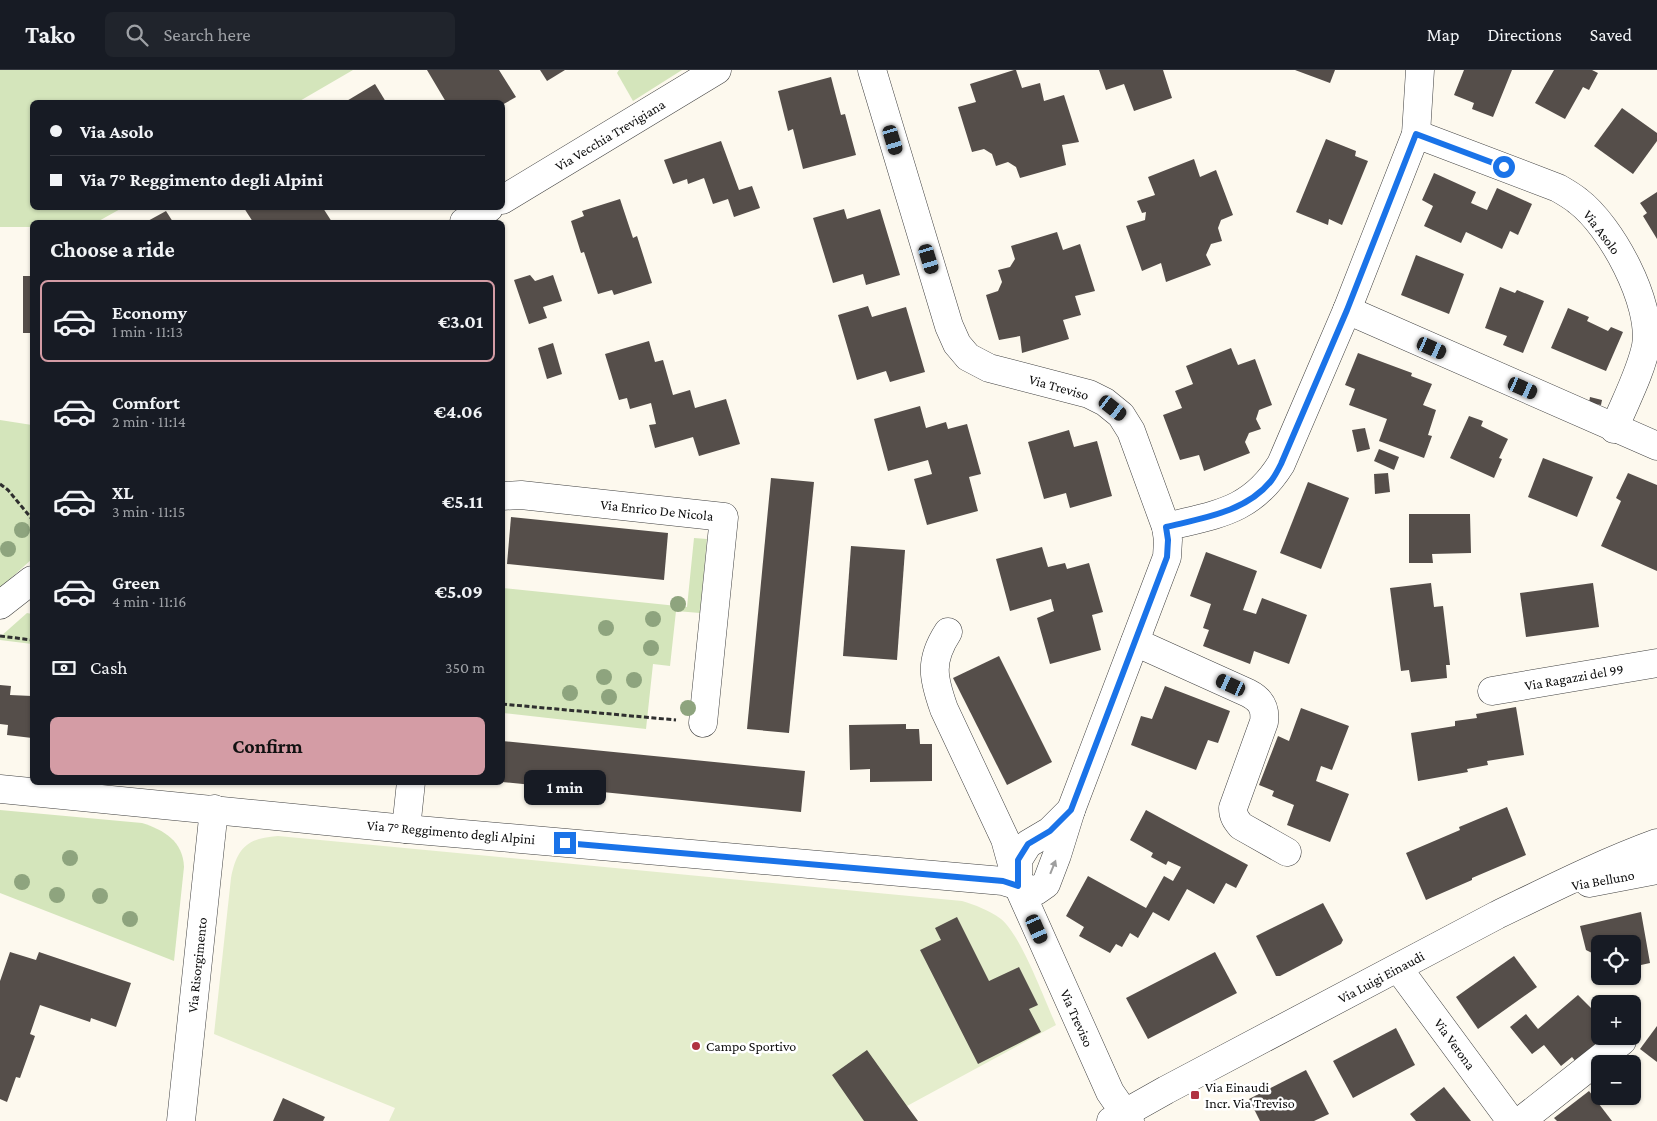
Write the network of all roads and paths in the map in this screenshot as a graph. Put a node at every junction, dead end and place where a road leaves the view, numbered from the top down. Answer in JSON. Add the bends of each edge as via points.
{"nodes":[{"id":1,"x":717,"y":70,"type":"edge"},
{"id":2,"x":872,"y":70,"type":"edge"},
{"id":3,"x":1420,"y":70,"type":"edge"},
{"id":4,"x":1416,"y":134,"type":"junction"},
{"id":5,"x":505,"y":198,"type":"edge"},
{"id":6,"x":485,"y":210,"type":"edge"},
{"id":7,"x":468,"y":220,"type":"edge"},
{"id":8,"x":1347,"y":310,"type":"junction"},
{"id":9,"x":1614,"y":428,"type":"junction"},
{"id":10,"x":1657,"y":446,"type":"edge"},
{"id":11,"x":0,"y":484,"type":"edge"},
{"id":12,"x":505,"y":496,"type":"edge"},
{"id":13,"x":30,"y":517,"type":"edge"},
{"id":14,"x":1166,"y":527,"type":"junction"},
{"id":15,"x":30,"y":582,"type":"edge"},
{"id":16,"x":0,"y":605,"type":"edge"},
{"id":17,"x":948,"y":632,"type":"dead end"},
{"id":18,"x":0,"y":636,"type":"edge"},
{"id":19,"x":30,"y":640,"type":"edge"},
{"id":20,"x":1134,"y":642,"type":"junction"},
{"id":21,"x":1657,"y":663,"type":"edge"},
{"id":22,"x":1492,"y":691,"type":"dead end"},
{"id":23,"x":505,"y":704,"type":"edge"},
{"id":24,"x":703,"y":723,"type":"joint"},
{"id":25,"x":411,"y":785,"type":"edge"},
{"id":26,"x":0,"y":789,"type":"edge"},
{"id":27,"x":214,"y":809,"type":"junction"},
{"id":28,"x":406,"y":829,"type":"junction"},
{"id":29,"x":1657,"y":843,"type":"edge"},
{"id":30,"x":1287,"y":852,"type":"dead end"},
{"id":31,"x":1657,"y":870,"type":"edge"},
{"id":32,"x":1548,"y":890,"type":"junction"},
{"id":33,"x":1028,"y":896,"type":"junction"},
{"id":34,"x":1398,"y":968,"type":"junction"},
{"id":35,"x":1617,"y":1045,"type":"edge"},
{"id":36,"x":1122,"y":1118,"type":"edge"},
{"id":37,"x":181,"y":1121,"type":"edge"},
{"id":38,"x":1511,"y":1121,"type":"edge"},
{"id":39,"x":1523,"y":1121,"type":"edge"}],
"edges":[{"from":1,"to":5,"type":"street","name":"Via Vecchia Trevigiana"},
{"from":2,"to":14,"type":"street","name":"Via Treviso","via":[[957,344],[968,357],[989,368],[1089,394],[1121,415],[1131,431]]},
{"from":3,"to":4,"type":"street"},
{"from":4,"to":8,"type":"street"},
{"from":4,"to":9,"type":"street","name":"Via Asolo","via":[[1558,188],[1578,201],[1606,232],[1637,289],[1647,328],[1640,365]]},
{"from":6,"to":7,"type":"street"},
{"from":8,"to":9,"type":"street"},
{"from":8,"to":14,"type":"street","via":[[1271,481],[1250,499],[1224,512]]},
{"from":9,"to":10,"type":"street"},
{"from":11,"to":13,"type":"path"},
{"from":12,"to":24,"type":"street","name":"Via Enrico De Nicola","via":[[724,517]]},
{"from":14,"to":20,"type":"street","name":"Via Treviso","via":[[1167,557]]},
{"from":15,"to":16,"type":"street"},
{"from":17,"to":33,"type":"street","via":[[939,646],[934,668],[937,689]]},
{"from":18,"to":19,"type":"path"},
{"from":20,"to":30,"type":"street","via":[[1248,693],[1261,702],[1264,722],[1233,814],[1242,826]]},
{"from":20,"to":33,"type":"street","name":"Via Treviso","via":[[1071,810],[1050,831],[1028,844],[1018,860]]},
{"from":21,"to":22,"type":"street","name":"Via Ragazzi del 99"},
{"from":23,"to":24,"type":"path"},
{"from":25,"to":28,"type":"street"},
{"from":26,"to":27,"type":"street","name":"Via 7° Reggimento degli Alpini"},
{"from":27,"to":28,"type":"street","name":"Via 7° Reggimento degli Alpini"},
{"from":27,"to":37,"type":"street","name":"Via Risorgimento"},
{"from":28,"to":33,"type":"street","name":"Via 7° Reggimento degli Alpini","via":[[1003,881]]},
{"from":29,"to":32,"type":"street","name":"Via Luigi Einaudi"},
{"from":31,"to":32,"type":"street","name":"Via Belluno"},
{"from":32,"to":34,"type":"street","name":"Via Luigi Einaudi"},
{"from":33,"to":36,"type":"street","name":"Via Treviso"},
{"from":34,"to":36,"type":"street","name":"Via Luigi Einaudi"},
{"from":34,"to":38,"type":"street","name":"Via Verona"},
{"from":35,"to":39,"type":"street"}]}
